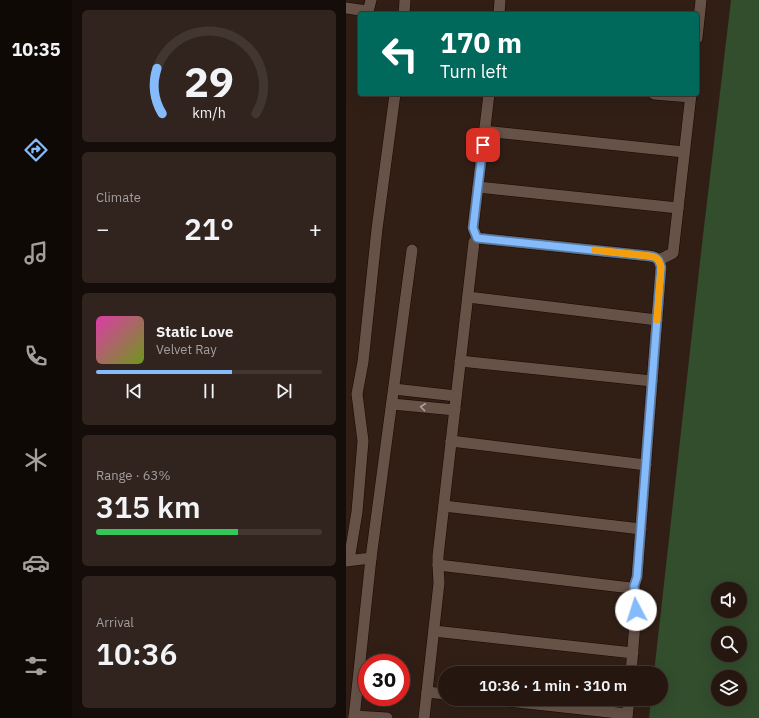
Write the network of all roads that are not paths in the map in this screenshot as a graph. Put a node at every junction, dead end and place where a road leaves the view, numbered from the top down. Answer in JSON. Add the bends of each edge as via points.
{"nodes":[{"id":1,"x":371,"y":0,"type":"edge"},
{"id":2,"x":405,"y":0,"type":"edge"},
{"id":3,"x":500,"y":0,"type":"edge"},
{"id":4,"x":701,"y":0,"type":"edge"},
{"id":5,"x":346,"y":8,"type":"edge"},
{"id":6,"x":404,"y":12,"type":"edge"},
{"id":7,"x":499,"y":12,"type":"edge"},
{"id":8,"x":699,"y":19,"type":"edge"},
{"id":9,"x":395,"y":96,"type":"edge"},
{"id":10,"x":489,"y":96,"type":"edge"},
{"id":11,"x":690,"y":96,"type":"edge"},
{"id":12,"x":484,"y":131,"type":"junction"},
{"id":13,"x":684,"y":152,"type":"junction"},
{"id":14,"x":478,"y":187,"type":"junction"},
{"id":15,"x":678,"y":208,"type":"junction"},
{"id":16,"x":477,"y":238,"type":"junction"},
{"id":17,"x":412,"y":250,"type":"dead end"},
{"id":18,"x":659,"y":260,"type":"junction"},
{"id":19,"x":468,"y":297,"type":"junction"},
{"id":20,"x":657,"y":320,"type":"junction"},
{"id":21,"x":460,"y":361,"type":"junction"},
{"id":22,"x":652,"y":381,"type":"junction"},
{"id":23,"x":394,"y":389,"type":"junction"},
{"id":24,"x":456,"y":396,"type":"junction"},
{"id":25,"x":392,"y":404,"type":"junction"},
{"id":26,"x":455,"y":410,"type":"junction"},
{"id":27,"x":451,"y":441,"type":"junction"},
{"id":28,"x":646,"y":465,"type":"junction"},
{"id":29,"x":444,"y":506,"type":"junction"},
{"id":30,"x":641,"y":529,"type":"junction"},
{"id":31,"x":371,"y":558,"type":"junction"},
{"id":32,"x":347,"y":561,"type":"edge"},
{"id":33,"x":438,"y":565,"type":"junction"},
{"id":34,"x":634,"y":586,"type":"junction"},
{"id":35,"x":434,"y":630,"type":"junction"},
{"id":36,"x":632,"y":653,"type":"junction"},
{"id":37,"x":631,"y":666,"type":"edge"},
{"id":38,"x":427,"y":692,"type":"junction"},
{"id":39,"x":438,"y":693,"type":"edge"},
{"id":40,"x":546,"y":706,"type":"edge"},
{"id":41,"x":628,"y":706,"type":"edge"},
{"id":42,"x":627,"y":716,"type":"edge"},
{"id":43,"x":354,"y":717,"type":"edge"},
{"id":44,"x":387,"y":718,"type":"edge"},
{"id":45,"x":424,"y":718,"type":"edge"}],
"edges":[{"from":1,"to":5,"type":"street","via":[[367,11]]},
{"from":2,"to":6,"type":"street"},
{"from":3,"to":7,"type":"street"},
{"from":4,"to":8,"type":"street"},
{"from":9,"to":32,"type":"street","via":[[357,394],[363,441],[357,512]]},
{"from":10,"to":12,"type":"street"},
{"from":11,"to":13,"type":"street"},
{"from":12,"to":13,"type":"street"},
{"from":12,"to":14,"type":"street"},
{"from":13,"to":15,"type":"street"},
{"from":14,"to":15,"type":"street"},
{"from":14,"to":16,"type":"street","via":[[473,228]]},
{"from":15,"to":18,"type":"street","via":[[673,253]]},
{"from":16,"to":18,"type":"street","via":[[649,256]]},
{"from":16,"to":19,"type":"street","via":[[474,242]]},
{"from":17,"to":23,"type":"street"},
{"from":18,"to":20,"type":"street","via":[[661,267]]},
{"from":19,"to":20,"type":"street"},
{"from":19,"to":21,"type":"street"},
{"from":20,"to":22,"type":"street"},
{"from":21,"to":22,"type":"street"},
{"from":21,"to":24,"type":"street"},
{"from":22,"to":28,"type":"street"},
{"from":23,"to":24,"type":"street"},
{"from":23,"to":25,"type":"street"},
{"from":24,"to":26,"type":"street"},
{"from":26,"to":25,"type":"street","one_way":true},
{"from":25,"to":31,"type":"street"},
{"from":26,"to":27,"type":"street"},
{"from":27,"to":28,"type":"street"},
{"from":27,"to":29,"type":"street"},
{"from":28,"to":30,"type":"street"},
{"from":29,"to":30,"type":"street"},
{"from":29,"to":33,"type":"street"},
{"from":30,"to":34,"type":"street"},
{"from":31,"to":32,"type":"street"},
{"from":31,"to":43,"type":"street"},
{"from":33,"to":34,"type":"street","via":[[625,588]]},
{"from":33,"to":35,"type":"street","via":[[439,582]]},
{"from":34,"to":36,"type":"street","via":[[636,610]]},
{"from":35,"to":36,"type":"street"},
{"from":35,"to":38,"type":"street"},
{"from":36,"to":37,"type":"street"},
{"from":38,"to":39,"type":"street"},
{"from":38,"to":45,"type":"street"},
{"from":40,"to":42,"type":"street"},
{"from":41,"to":42,"type":"street"},
{"from":43,"to":44,"type":"street"}]}
